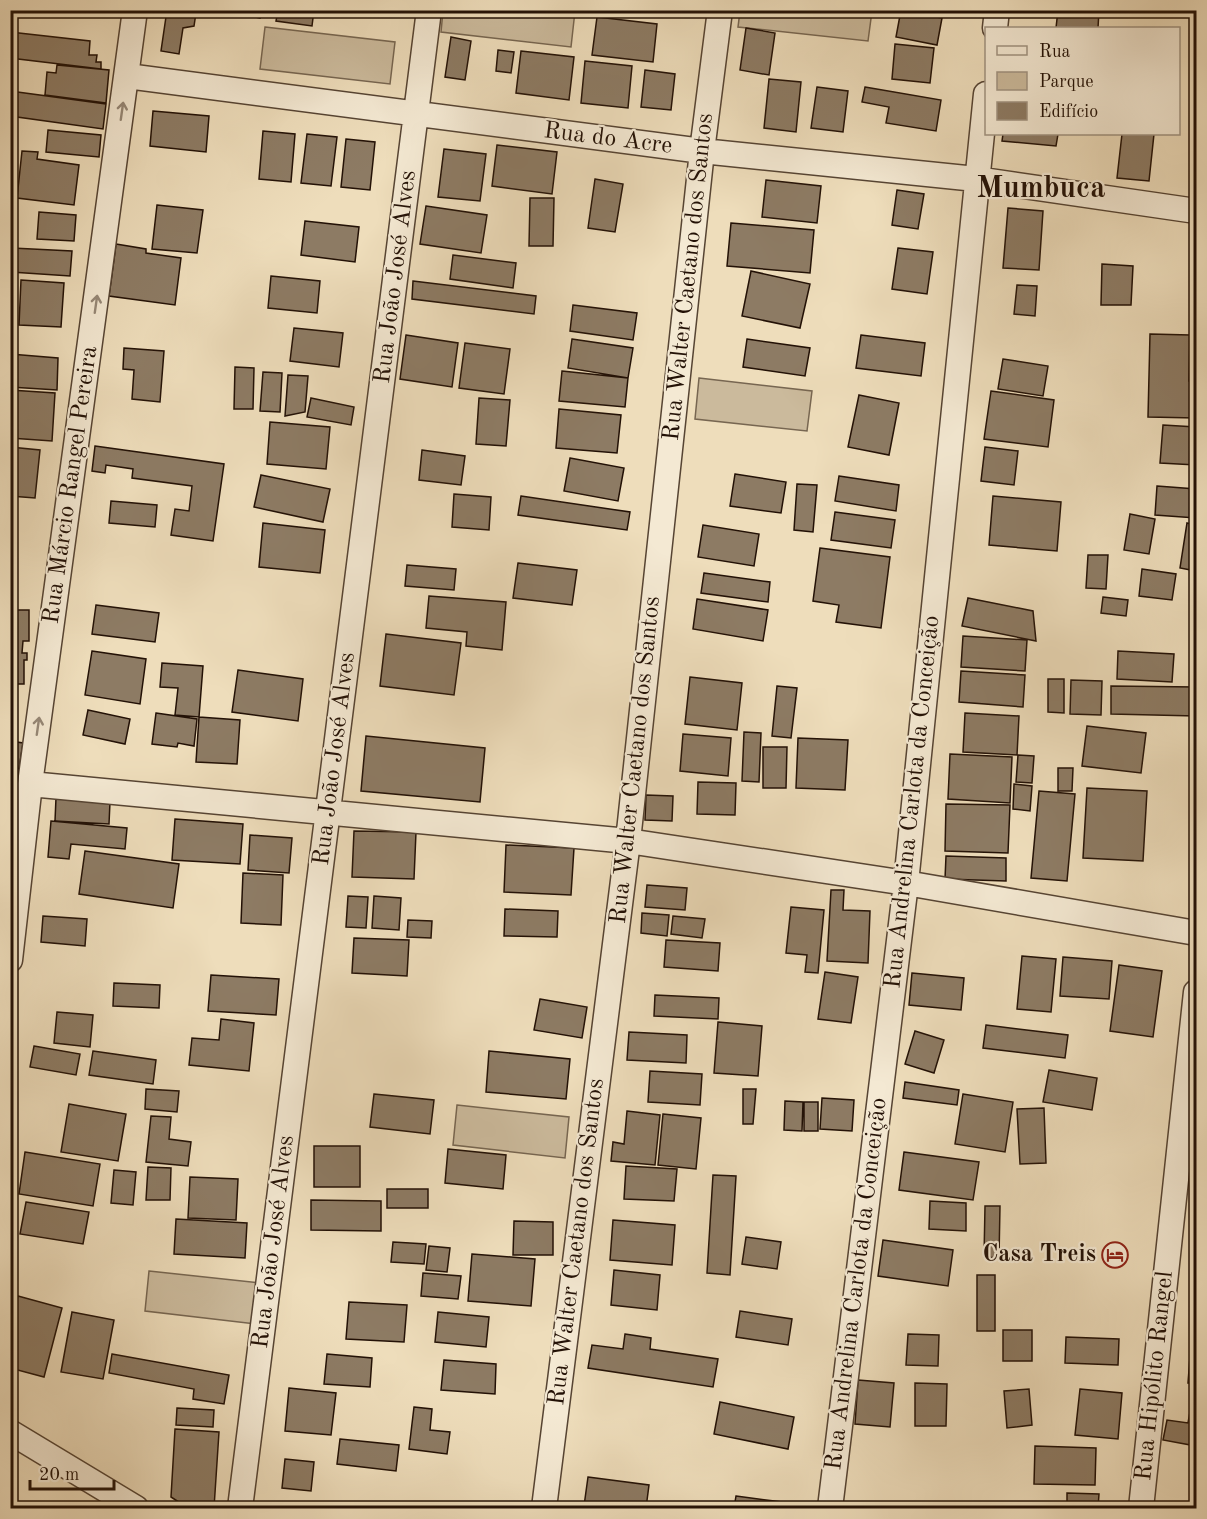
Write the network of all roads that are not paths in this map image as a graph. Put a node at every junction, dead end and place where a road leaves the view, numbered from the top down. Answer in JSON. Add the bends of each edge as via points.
{"nodes":[{"id":1,"x":135,"y":10,"type":"edge"},
{"id":2,"x":429,"y":10,"type":"edge"},
{"id":3,"x":720,"y":10,"type":"edge"},
{"id":4,"x":997,"y":10,"type":"edge"},
{"id":5,"x":995,"y":27,"type":"edge"},
{"id":6,"x":127,"y":76,"type":"junction"},
{"id":7,"x":985,"y":109,"type":"edge"},
{"id":8,"x":417,"y":114,"type":"junction"},
{"id":9,"x":702,"y":151,"type":"junction"},
{"id":10,"x":976,"y":179,"type":"junction"},
{"id":11,"x":1197,"y":211,"type":"edge"},
{"id":12,"x":30,"y":784,"type":"junction"},
{"id":13,"x":328,"y":812,"type":"junction"},
{"id":14,"x":628,"y":841,"type":"junction"},
{"id":15,"x":906,"y":883,"type":"junction"},
{"id":16,"x":1197,"y":933,"type":"edge"},
{"id":17,"x":10,"y":960,"type":"edge"},
{"id":18,"x":1197,"y":993,"type":"edge"},
{"id":19,"x":10,"y":1432,"type":"edge"},
{"id":20,"x":136,"y":1509,"type":"edge"},
{"id":21,"x":240,"y":1509,"type":"edge"},
{"id":22,"x":544,"y":1509,"type":"edge"},
{"id":23,"x":830,"y":1509,"type":"edge"},
{"id":24,"x":1141,"y":1509,"type":"edge"}],
"edges":[{"from":1,"to":6,"type":"street","name":"Rua Márcio Rangel Pereira"},
{"from":2,"to":8,"type":"street","name":"Rua João José Alves"},
{"from":3,"to":9,"type":"street","name":"Rua Walter Caetano dos Santos"},
{"from":4,"to":5,"type":"street"},
{"from":6,"to":8,"type":"street","name":"Rua do Acre"},
{"from":12,"to":6,"type":"street","name":"Rua Márcio Rangel Pereira","one_way":true},
{"from":7,"to":10,"type":"street","name":"Rua Andrelina Carlota da Conceição"},
{"from":8,"to":9,"type":"street","name":"Rua do Acre"},
{"from":8,"to":13,"type":"street","name":"Rua João José Alves"},
{"from":9,"to":10,"type":"street","name":"Rua do Acre"},
{"from":9,"to":14,"type":"street","name":"Rua Walter Caetano dos Santos"},
{"from":10,"to":11,"type":"street","name":"Rua do Acre"},
{"from":10,"to":15,"type":"street","name":"Rua Andrelina Carlota da Conceição"},
{"from":12,"to":13,"type":"street"},
{"from":12,"to":17,"type":"street","name":"Rua Márcio Rangel Pereira"},
{"from":13,"to":14,"type":"street"},
{"from":13,"to":21,"type":"street","name":"Rua João José Alves"},
{"from":14,"to":15,"type":"street"},
{"from":14,"to":22,"type":"street","name":"Rua Walter Caetano dos Santos"},
{"from":15,"to":16,"type":"street"},
{"from":15,"to":23,"type":"street","name":"Rua Andrelina Carlota da Conceição"},
{"from":18,"to":24,"type":"street","name":"Rua Hipólito Rangel"},
{"from":19,"to":20,"type":"street"}]}
